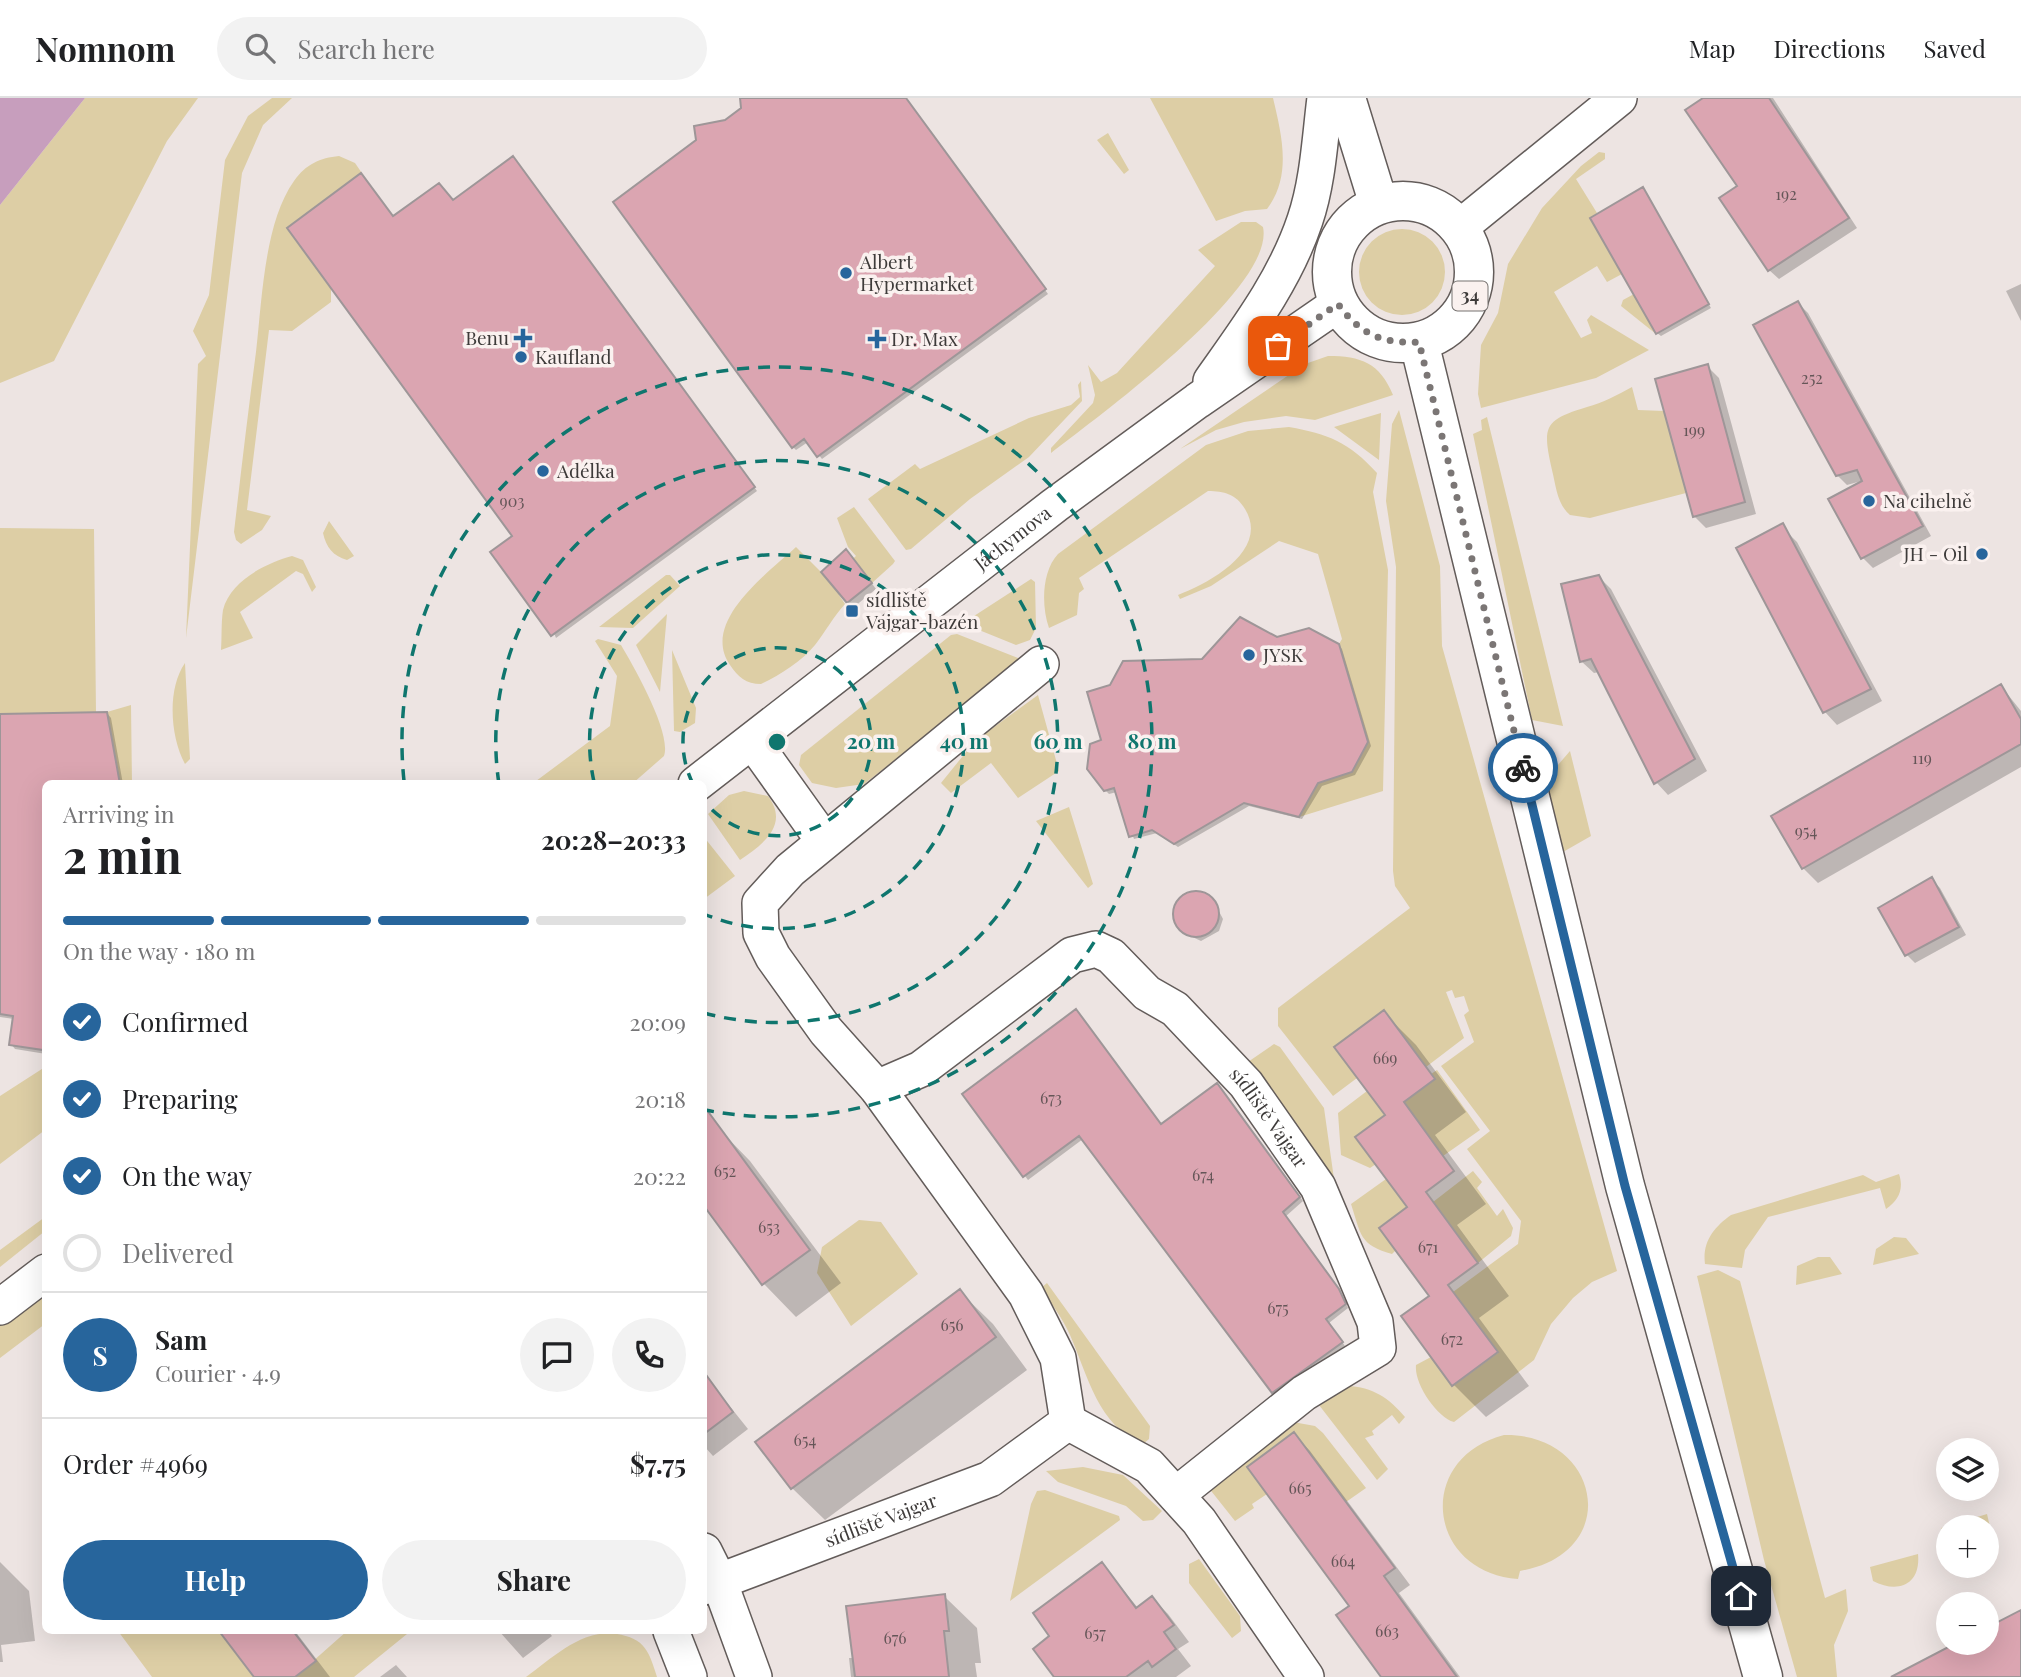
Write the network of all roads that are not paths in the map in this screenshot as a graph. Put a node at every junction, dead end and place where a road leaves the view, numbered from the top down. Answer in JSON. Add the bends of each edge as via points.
{"nodes":[{"id":1,"x":1325,"y":98,"type":"edge"},
{"id":2,"x":1346,"y":98,"type":"edge"},
{"id":3,"x":1619,"y":98,"type":"edge"},
{"id":4,"x":1379,"y":205,"type":"junction"},
{"id":5,"x":1459,"y":228,"type":"junction"},
{"id":6,"x":1338,"y":304,"type":"junction"},
{"id":7,"x":1419,"y":342,"type":"junction"},
{"id":8,"x":1197,"y":401,"type":"junction"},
{"id":9,"x":1041,"y":664,"type":"dead end"},
{"id":10,"x":754,"y":743,"type":"junction"},
{"id":11,"x":702,"y":780,"type":"edge"},
{"id":12,"x":824,"y":841,"type":"junction"},
{"id":13,"x":877,"y":1088,"type":"junction"},
{"id":14,"x":42,"y":1275,"type":"edge"},
{"id":15,"x":0,"y":1307,"type":"edge"},
{"id":16,"x":1068,"y":1422,"type":"junction"},
{"id":17,"x":1176,"y":1495,"type":"junction"},
{"id":18,"x":709,"y":1573,"type":"edge"},
{"id":19,"x":671,"y":1634,"type":"edge"},
{"id":20,"x":689,"y":1677,"type":"edge"},
{"id":21,"x":754,"y":1677,"type":"edge"},
{"id":22,"x":1306,"y":1677,"type":"edge"},
{"id":23,"x":1763,"y":1677,"type":"edge"}],
"edges":[{"from":1,"to":8,"type":"street","via":[[1312,191],[1295,245],[1262,308]]},
{"from":2,"to":4,"type":"main road"},
{"from":3,"to":5,"type":"street"},
{"from":4,"to":5,"type":"main road","number":"34","via":[[1405,201],[1431,206]]},
{"from":4,"to":6,"type":"main road","number":"34","via":[[1346,228],[1336,246],[1331,265]]},
{"from":5,"to":7,"type":"main road","number":"34","via":[[1475,265],[1470,296],[1455,322]]},
{"from":6,"to":7,"type":"main road","number":"34","via":[[1372,337],[1395,344]]},
{"from":6,"to":8,"type":"street","name":"Jáchymova"},
{"from":7,"to":23,"type":"main road","via":[[1625,1186]]},
{"from":8,"to":10,"type":"street","name":"Jáchymova","via":[[1029,525]]},
{"from":9,"to":12,"type":"street"},
{"from":10,"to":11,"type":"street","name":"Jáchymova"},
{"from":10,"to":12,"type":"street"},
{"from":12,"to":13,"type":"street","via":[[760,903],[761,933],[827,1031]]},
{"from":13,"to":16,"type":"street","via":[[1026,1294],[1058,1358]]},
{"from":13,"to":17,"type":"street","name":"sídliště Vajgar","via":[[921,1069],[1072,955],[1096,948],[1111,956],[1147,993],[1175,1009],[1246,1084],[1318,1187],[1375,1322],[1378,1348],[1304,1393]]},
{"from":14,"to":15,"type":"street"},
{"from":16,"to":17,"type":"street","via":[[1149,1466]]},
{"from":16,"to":18,"type":"street","name":"sídliště Vajgar","via":[[990,1479]]},
{"from":17,"to":22,"type":"street","via":[[1199,1521]]},
{"from":18,"to":21,"type":"street","name":"sídliště Vajgar"},
{"from":19,"to":20,"type":"street"}]}
